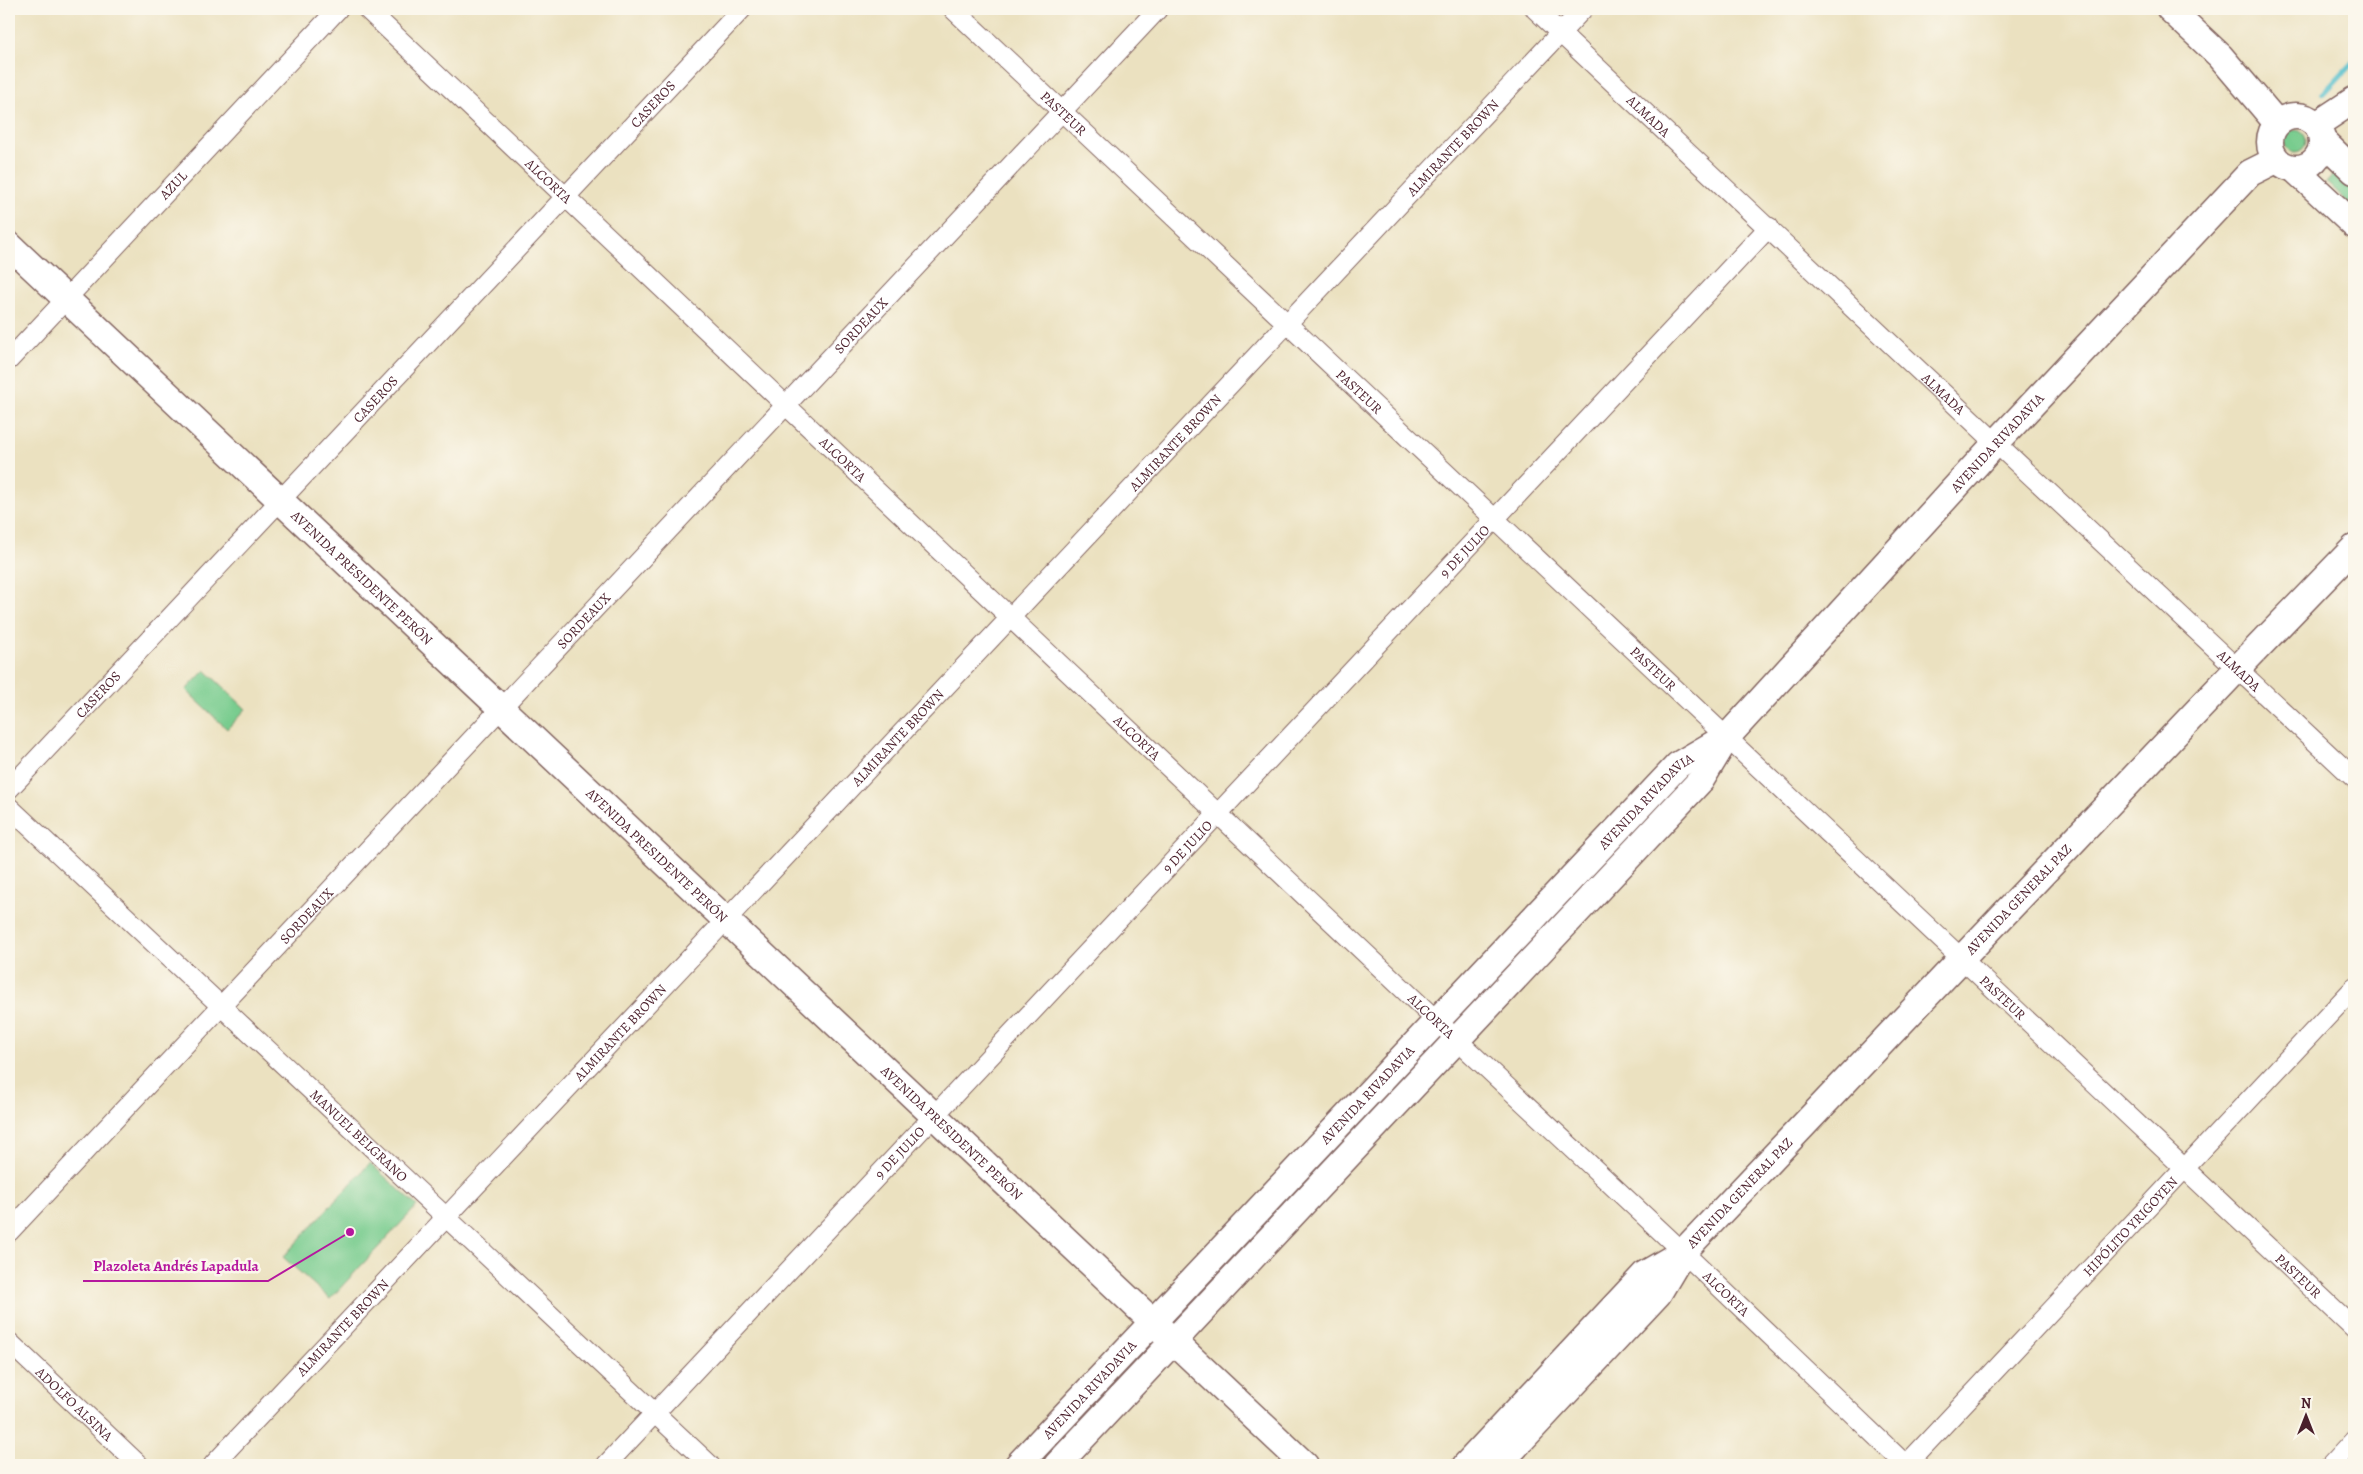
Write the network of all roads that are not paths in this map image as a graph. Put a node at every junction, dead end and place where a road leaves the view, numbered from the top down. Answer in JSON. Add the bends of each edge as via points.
{"nodes":[{"id":1,"x":338,"y":9,"type":"edge"},
{"id":2,"x":367,"y":9,"type":"edge"},
{"id":3,"x":742,"y":9,"type":"edge"},
{"id":4,"x":953,"y":9,"type":"edge"},
{"id":5,"x":1158,"y":9,"type":"edge"},
{"id":6,"x":1536,"y":9,"type":"edge"},
{"id":7,"x":1582,"y":9,"type":"edge"},
{"id":8,"x":2170,"y":9,"type":"edge"},
{"id":9,"x":1560,"y":32,"type":"junction"},
{"id":10,"x":2354,"y":100,"type":"edge"},
{"id":11,"x":1062,"y":111,"type":"junction"},
{"id":12,"x":2277,"y":123,"type":"junction"},
{"id":13,"x":2319,"y":133,"type":"junction"},
{"id":14,"x":2285,"y":164,"type":"junction"},
{"id":15,"x":2354,"y":171,"type":"edge"},
{"id":16,"x":566,"y":197,"type":"junction"},
{"id":17,"x":2354,"y":225,"type":"edge"},
{"id":18,"x":1768,"y":228,"type":"junction"},
{"id":19,"x":9,"y":245,"type":"edge"},
{"id":20,"x":66,"y":299,"type":"junction"},
{"id":21,"x":1287,"y":322,"type":"junction"},
{"id":22,"x":9,"y":360,"type":"edge"},
{"id":23,"x":786,"y":405,"type":"junction"},
{"id":24,"x":1996,"y":443,"type":"junction"},
{"id":25,"x":280,"y":500,"type":"junction"},
{"id":26,"x":1495,"y":519,"type":"junction"},
{"id":27,"x":2354,"y":548,"type":"edge"},
{"id":28,"x":1010,"y":617,"type":"junction"},
{"id":29,"x":2238,"y":668,"type":"junction"},
{"id":30,"x":501,"y":708,"type":"junction"},
{"id":31,"x":1727,"y":737,"type":"junction"},
{"id":32,"x":2354,"y":778,"type":"edge"},
{"id":33,"x":9,"y":789,"type":"edge"},
{"id":34,"x":9,"y":807,"type":"edge"},
{"id":35,"x":1218,"y":814,"type":"junction"},
{"id":36,"x":725,"y":920,"type":"junction"},
{"id":37,"x":1962,"y":958,"type":"junction"},
{"id":38,"x":2354,"y":988,"type":"edge"},
{"id":39,"x":220,"y":1006,"type":"junction"},
{"id":40,"x":1437,"y":1021,"type":"junction"},
{"id":41,"x":1456,"y":1040,"type":"junction"},
{"id":42,"x":934,"y":1116,"type":"junction"},
{"id":43,"x":2185,"y":1168,"type":"junction"},
{"id":44,"x":445,"y":1217,"type":"junction"},
{"id":45,"x":9,"y":1232,"type":"edge"},
{"id":46,"x":1683,"y":1252,"type":"junction"},
{"id":47,"x":1153,"y":1322,"type":"junction"},
{"id":48,"x":2354,"y":1328,"type":"edge"},
{"id":49,"x":9,"y":1342,"type":"edge"},
{"id":50,"x":1173,"y":1342,"type":"junction"},
{"id":51,"x":654,"y":1414,"type":"junction"},
{"id":52,"x":2354,"y":1440,"type":"edge"},
{"id":53,"x":139,"y":1465,"type":"edge"},
{"id":54,"x":213,"y":1465,"type":"edge"},
{"id":55,"x":606,"y":1465,"type":"edge"},
{"id":56,"x":710,"y":1465,"type":"edge"},
{"id":57,"x":1018,"y":1465,"type":"edge"},
{"id":58,"x":1057,"y":1465,"type":"edge"},
{"id":59,"x":1305,"y":1465,"type":"edge"},
{"id":60,"x":1466,"y":1465,"type":"edge"},
{"id":61,"x":1498,"y":1465,"type":"edge"},
{"id":62,"x":1906,"y":1465,"type":"edge"},
{"id":63,"x":2331,"y":1465,"type":"edge"}],
"edges":[{"from":1,"to":20,"type":"street","name":"AZUL"},
{"from":2,"to":16,"type":"street","name":"ALCORTA"},
{"from":3,"to":16,"type":"street","name":"CASEROS"},
{"from":4,"to":11,"type":"street","name":"PASTEUR"},
{"from":5,"to":11,"type":"street","name":"SORDEAUX"},
{"from":6,"to":9,"type":"street","name":"ALMADA"},
{"from":7,"to":9,"type":"street","name":"ALMIRANTE BROWN"},
{"from":8,"to":12,"type":"main road","via":[[2220,56]]},
{"from":9,"to":18,"type":"street","name":"ALMADA"},
{"from":9,"to":21,"type":"street","name":"ALMIRANTE BROWN"},
{"from":10,"to":13,"type":"main road"},
{"from":11,"to":21,"type":"street","name":"PASTEUR"},
{"from":11,"to":23,"type":"street","name":"SORDEAUX"},
{"from":12,"to":13,"type":"main road","via":[[2288,117],[2300,116],[2311,121]]},
{"from":12,"to":14,"type":"main road","via":[[2269,141]]},
{"from":13,"to":14,"type":"main road","via":[[2319,155],[2314,161],[2302,168]]},
{"from":13,"to":15,"type":"main road"},
{"from":14,"to":17,"type":"main road"},
{"from":14,"to":24,"type":"main road","name":"AVENIDA RIVADAVIA","via":[[2250,173]]},
{"from":16,"to":23,"type":"street","name":"ALCORTA"},
{"from":16,"to":25,"type":"street","name":"CASEROS"},
{"from":18,"to":24,"type":"street","name":"ALMADA"},
{"from":18,"to":26,"type":"street","name":"9 DE JULIO"},
{"from":19,"to":20,"type":"main road","name":"AVENIDA PRESIDENTE PERÓN"},
{"from":20,"to":22,"type":"street","name":"AZUL"},
{"from":20,"to":25,"type":"main road","name":"AVENIDA PRESIDENTE PERÓN"},
{"from":21,"to":26,"type":"street","name":"PASTEUR"},
{"from":21,"to":28,"type":"street","name":"ALMIRANTE BROWN"},
{"from":23,"to":28,"type":"street","name":"ALCORTA"},
{"from":23,"to":30,"type":"street","name":"SORDEAUX"},
{"from":24,"to":29,"type":"street","name":"ALMADA"},
{"from":24,"to":31,"type":"main road","name":"AVENIDA RIVADAVIA"},
{"from":25,"to":30,"type":"main road","name":"AVENIDA PRESIDENTE PERÓN"},
{"from":25,"to":33,"type":"street","name":"CASEROS"},
{"from":26,"to":31,"type":"street","name":"PASTEUR"},
{"from":26,"to":35,"type":"street","name":"9 DE JULIO"},
{"from":27,"to":29,"type":"main road","name":"AVENIDA GENERAL PAZ"},
{"from":28,"to":35,"type":"street","name":"ALCORTA"},
{"from":28,"to":36,"type":"street","name":"ALMIRANTE BROWN"},
{"from":29,"to":32,"type":"street","name":"ALMADA"},
{"from":29,"to":37,"type":"main road","name":"AVENIDA GENERAL PAZ"},
{"from":30,"to":36,"type":"main road","name":"AVENIDA PRESIDENTE PERÓN"},
{"from":30,"to":39,"type":"street","name":"SORDEAUX"},
{"from":31,"to":37,"type":"street","name":"PASTEUR"},
{"from":31,"to":40,"type":"main road","name":"AVENIDA RIVADAVIA","via":[[1678,765]]},
{"from":31,"to":41,"type":"main road","name":"AVENIDA RIVADAVIA","via":[[1701,780]]},
{"from":34,"to":39,"type":"street","name":"MANUEL BELGRANO"},
{"from":35,"to":40,"type":"street","name":"ALCORTA"},
{"from":35,"to":42,"type":"street","name":"9 DE JULIO"},
{"from":36,"to":42,"type":"main road","name":"AVENIDA PRESIDENTE PERÓN"},
{"from":36,"to":44,"type":"street","name":"ALMIRANTE BROWN"},
{"from":37,"to":43,"type":"street","name":"PASTEUR"},
{"from":37,"to":46,"type":"main road","name":"AVENIDA GENERAL PAZ"},
{"from":38,"to":43,"type":"street","name":"HIPÓLITO YRIGOYEN"},
{"from":39,"to":44,"type":"street","name":"MANUEL BELGRANO"},
{"from":39,"to":45,"type":"street","name":"SORDEAUX"},
{"from":40,"to":41,"type":"street","name":"ALCORTA"},
{"from":40,"to":47,"type":"main road","name":"AVENIDA RIVADAVIA"},
{"from":41,"to":46,"type":"street","name":"ALCORTA"},
{"from":41,"to":50,"type":"main road","name":"AVENIDA RIVADAVIA"},
{"from":42,"to":47,"type":"main road","name":"AVENIDA PRESIDENTE PERÓN"},
{"from":42,"to":51,"type":"street","name":"9 DE JULIO"},
{"from":43,"to":48,"type":"street","name":"PASTEUR"},
{"from":43,"to":62,"type":"street","name":"HIPÓLITO YRIGOYEN"},
{"from":44,"to":51,"type":"street","name":"MANUEL BELGRANO"},
{"from":44,"to":54,"type":"street","name":"ALMIRANTE BROWN"},
{"from":46,"to":60,"type":"main road","name":"AVENIDA GENERAL PAZ","via":[[1645,1274]]},
{"from":46,"to":61,"type":"main road","name":"AVENIDA GENERAL PAZ","via":[[1658,1294]]},
{"from":46,"to":62,"type":"street","name":"ALCORTA"},
{"from":47,"to":50,"type":"main road","name":"AVENIDA PRESIDENTE PERÓN"},
{"from":47,"to":57,"type":"main road","name":"AVENIDA RIVADAVIA"},
{"from":49,"to":53,"type":"street","name":"ADOLFO ALSINA"},
{"from":50,"to":58,"type":"main road","name":"AVENIDA RIVADAVIA"},
{"from":50,"to":59,"type":"main road","name":"AVENIDA PRESIDENTE PERÓN"},
{"from":51,"to":55,"type":"street","name":"9 DE JULIO"},
{"from":51,"to":56,"type":"street","name":"MANUEL BELGRANO"},
{"from":52,"to":63,"type":"street"}]}
